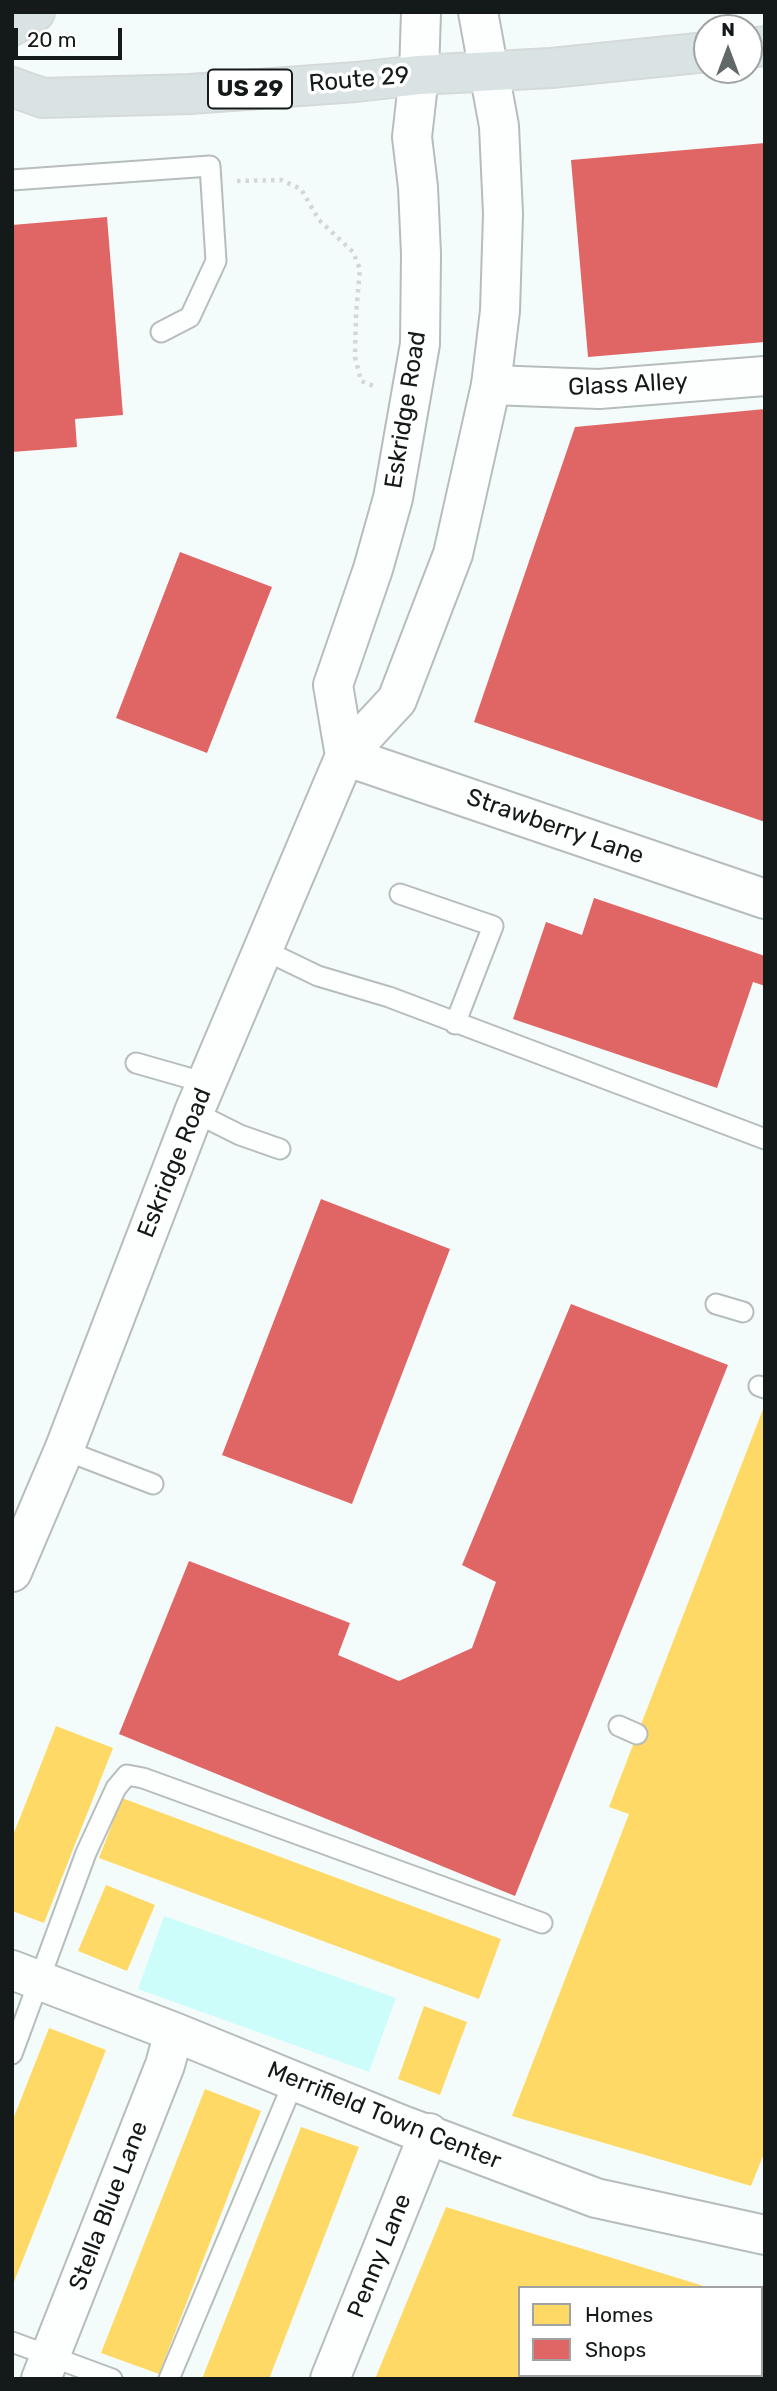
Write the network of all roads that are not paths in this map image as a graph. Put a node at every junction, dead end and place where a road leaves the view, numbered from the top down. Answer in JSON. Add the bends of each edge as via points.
{"nodes":[{"id":1,"x":35,"y":12,"type":"edge"},
{"id":2,"x":421,"y":12,"type":"edge"},
{"id":3,"x":478,"y":12,"type":"edge"},
{"id":4,"x":12,"y":26,"type":"edge"},
{"id":5,"x":693,"y":53,"type":"edge"},
{"id":6,"x":490,"y":71,"type":"junction"},
{"id":7,"x":419,"y":75,"type":"junction"},
{"id":8,"x":12,"y":88,"type":"edge"},
{"id":9,"x":12,"y":180,"type":"edge"},
{"id":10,"x":161,"y":332,"type":"dead end"},
{"id":11,"x":765,"y":376,"type":"edge"},
{"id":12,"x":491,"y":386,"type":"junction"},
{"id":13,"x":345,"y":756,"type":"junction"},
{"id":14,"x":400,"y":894,"type":"dead end"},
{"id":15,"x":765,"y":899,"type":"edge"},
{"id":16,"x":264,"y":950,"type":"junction"},
{"id":17,"x":455,"y":1024,"type":"junction"},
{"id":18,"x":136,"y":1063,"type":"dead end"},
{"id":19,"x":200,"y":1098,"type":"junction"},
{"id":20,"x":765,"y":1139,"type":"edge"},
{"id":21,"x":280,"y":1149,"type":"dead end"},
{"id":22,"x":716,"y":1304,"type":"dead end"},
{"id":23,"x":743,"y":1312,"type":"dead end"},
{"id":24,"x":64,"y":1450,"type":"junction"},
{"id":25,"x":153,"y":1484,"type":"dead end"},
{"id":26,"x":12,"y":1572,"type":"edge"},
{"id":27,"x":619,"y":1726,"type":"dead end"},
{"id":28,"x":637,"y":1734,"type":"dead end"},
{"id":29,"x":542,"y":1923,"type":"dead end"},
{"id":30,"x":27,"y":1975,"type":"edge"},
{"id":31,"x":174,"y":2032,"type":"junction"},
{"id":32,"x":12,"y":2054,"type":"edge"},
{"id":33,"x":294,"y":2081,"type":"junction"},
{"id":34,"x":429,"y":2133,"type":"junction"},
{"id":35,"x":765,"y":2235,"type":"edge"},
{"id":36,"x":12,"y":2342,"type":"edge"},
{"id":37,"x":46,"y":2367,"type":"edge"},
{"id":38,"x":112,"y":2379,"type":"edge"},
{"id":39,"x":169,"y":2379,"type":"edge"},
{"id":40,"x":330,"y":2379,"type":"edge"}],
"edges":[{"from":1,"to":4,"type":"main road"},
{"from":2,"to":7,"type":"street","name":"Eskridge Road"},
{"from":3,"to":6,"type":"street","name":"Eskridge Road"},
{"from":5,"to":6,"type":"main road","name":"Route 29","number":"US 29"},
{"from":6,"to":7,"type":"main road","name":"Route 29","number":"US 29"},
{"from":6,"to":12,"type":"street","name":"Eskridge Road","via":[[499,126],[503,214],[500,311]]},
{"from":7,"to":8,"type":"main road","name":"Route 29","number":"US 29","via":[[190,94],[43,97]]},
{"from":7,"to":13,"type":"street","name":"Eskridge Road","via":[[412,137],[421,254],[420,344],[393,498],[333,685]]},
{"from":9,"to":10,"type":"lane","via":[[211,174],[216,261],[190,317]]},
{"from":11,"to":12,"type":"street","name":"Glass Alley","via":[[580,390]]},
{"from":12,"to":13,"type":"street","name":"Eskridge Road","via":[[453,554],[397,700]]},
{"from":13,"to":15,"type":"street","name":"Strawberry Lane"},
{"from":13,"to":16,"type":"street","name":"Eskridge Road"},
{"from":14,"to":17,"type":"lane","via":[[493,926]]},
{"from":16,"to":17,"type":"lane","via":[[318,976],[389,997]]},
{"from":16,"to":19,"type":"street","name":"Eskridge Road"},
{"from":17,"to":20,"type":"lane"},
{"from":18,"to":19,"type":"lane"},
{"from":19,"to":21,"type":"lane","via":[[240,1135]]},
{"from":19,"to":24,"type":"street","name":"Eskridge Road"},
{"from":22,"to":23,"type":"lane"},
{"from":24,"to":25,"type":"lane"},
{"from":24,"to":26,"type":"street","name":"Eskridge Road"},
{"from":27,"to":28,"type":"lane"},
{"from":29,"to":30,"type":"lane","via":[[127,1776],[116,1788]]},
{"from":30,"to":31,"type":"street","name":"Merrifield Town Center"},
{"from":30,"to":32,"type":"lane"},
{"from":31,"to":33,"type":"street","name":"Merrifield Town Center"},
{"from":31,"to":37,"type":"street","name":"Stella Blue Lane"},
{"from":33,"to":34,"type":"street","name":"Merrifield Town Center"},
{"from":33,"to":39,"type":"lane"},
{"from":34,"to":35,"type":"street","name":"Merrifield Town Center","via":[[596,2197]]},
{"from":34,"to":40,"type":"street","name":"Penny Lane"},
{"from":36,"to":37,"type":"lane"},
{"from":37,"to":38,"type":"lane"}]}
